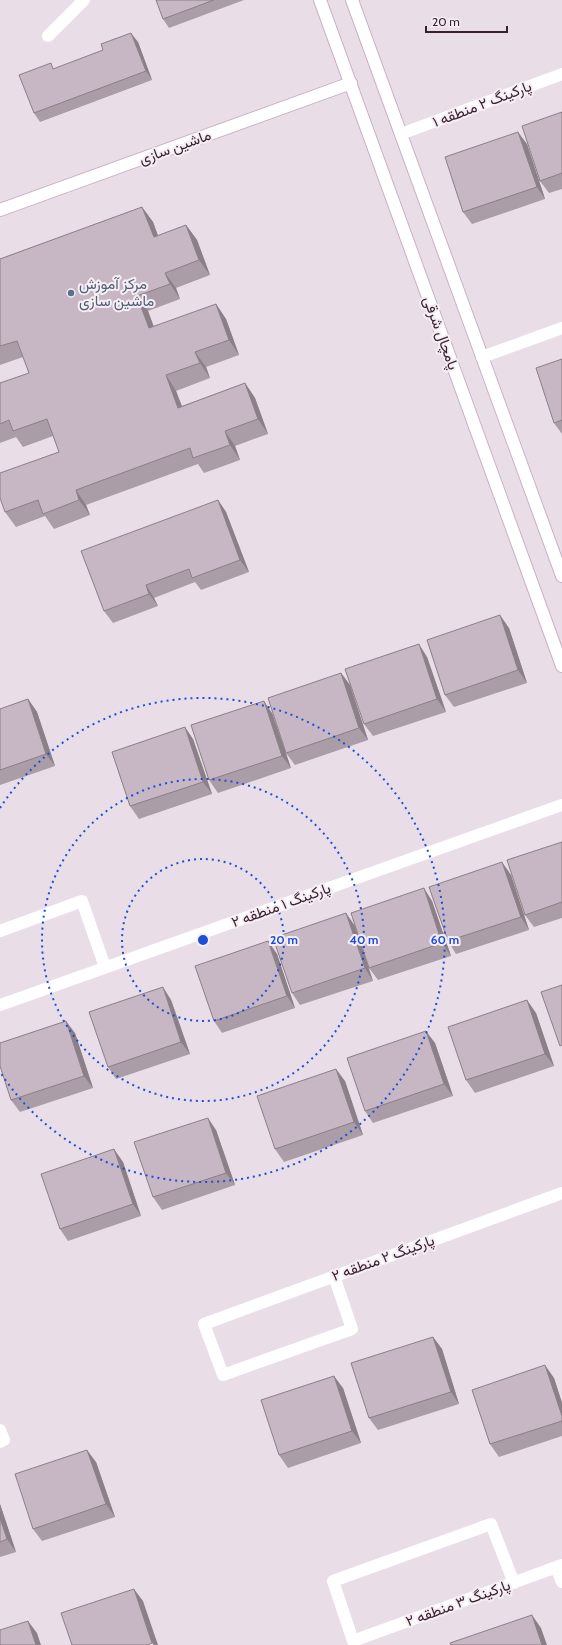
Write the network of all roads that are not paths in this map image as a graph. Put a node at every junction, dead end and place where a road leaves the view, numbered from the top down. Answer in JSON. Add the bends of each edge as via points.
{"nodes":[{"id":1,"x":84,"y":0,"type":"edge"},
{"id":2,"x":320,"y":0,"type":"edge"},
{"id":3,"x":352,"y":0,"type":"edge"},
{"id":4,"x":48,"y":36,"type":"dead end"},
{"id":5,"x":562,"y":74,"type":"edge"},
{"id":6,"x":351,"y":83,"type":"junction"},
{"id":7,"x":401,"y":134,"type":"junction"},
{"id":8,"x":0,"y":210,"type":"edge"},
{"id":9,"x":562,"y":328,"type":"edge"},
{"id":10,"x":482,"y":357,"type":"junction"},
{"id":11,"x":562,"y":576,"type":"edge"},
{"id":12,"x":562,"y":666,"type":"edge"},
{"id":13,"x":562,"y":805,"type":"edge"},
{"id":14,"x":0,"y":931,"type":"edge"},
{"id":15,"x":105,"y":967,"type":"junction"},
{"id":16,"x":0,"y":1004,"type":"edge"},
{"id":17,"x":562,"y":1193,"type":"edge"},
{"id":18,"x":334,"y":1276,"type":"junction"},
{"id":19,"x":0,"y":1430,"type":"edge"},
{"id":20,"x":0,"y":1442,"type":"edge"},
{"id":21,"x":559,"y":1566,"type":"edge"},
{"id":22,"x":562,"y":1582,"type":"edge"},
{"id":23,"x":514,"y":1583,"type":"junction"}],
"edges":[{"from":1,"to":4,"type":"street"},
{"from":2,"to":6,"type":"street","name":"پامچال شرقی"},
{"from":3,"to":7,"type":"street","name":"پامچال شرقی"},
{"from":5,"to":7,"type":"street","name":"پارکینگ ۲ منطقه ۱"},
{"from":6,"to":8,"type":"street","name":"ماشین سازی"},
{"from":6,"to":12,"type":"street","name":"پامچال شرقی"},
{"from":7,"to":10,"type":"street","name":"پامچال شرقی"},
{"from":9,"to":10,"type":"street"},
{"from":10,"to":11,"type":"street","name":"پامچال شرقی"},
{"from":13,"to":15,"type":"street","name":"پارکینگ ۱ منطقه ۲"},
{"from":14,"to":15,"type":"street","via":[[82,901]]},
{"from":15,"to":16,"type":"street","name":"پارکینگ ۱ منطقه ۲"},
{"from":17,"to":18,"type":"street","name":"پارکینگ ۲ منطقه ۲"},
{"from":18,"to":18,"type":"street","name":"پارکینگ ۲ منطقه ۲","via":[[204,1324],[223,1375],[352,1329]]},
{"from":19,"to":20,"type":"street","via":[[4,1440]]},
{"from":21,"to":22,"type":"street"},
{"from":21,"to":23,"type":"street","name":"پارکینگ ۳ منطقه ۲"},
{"from":23,"to":23,"type":"street","name":"پارکینگ ۳ منطقه ۲","via":[[353,1641],[333,1581],[491,1524]]}]}
